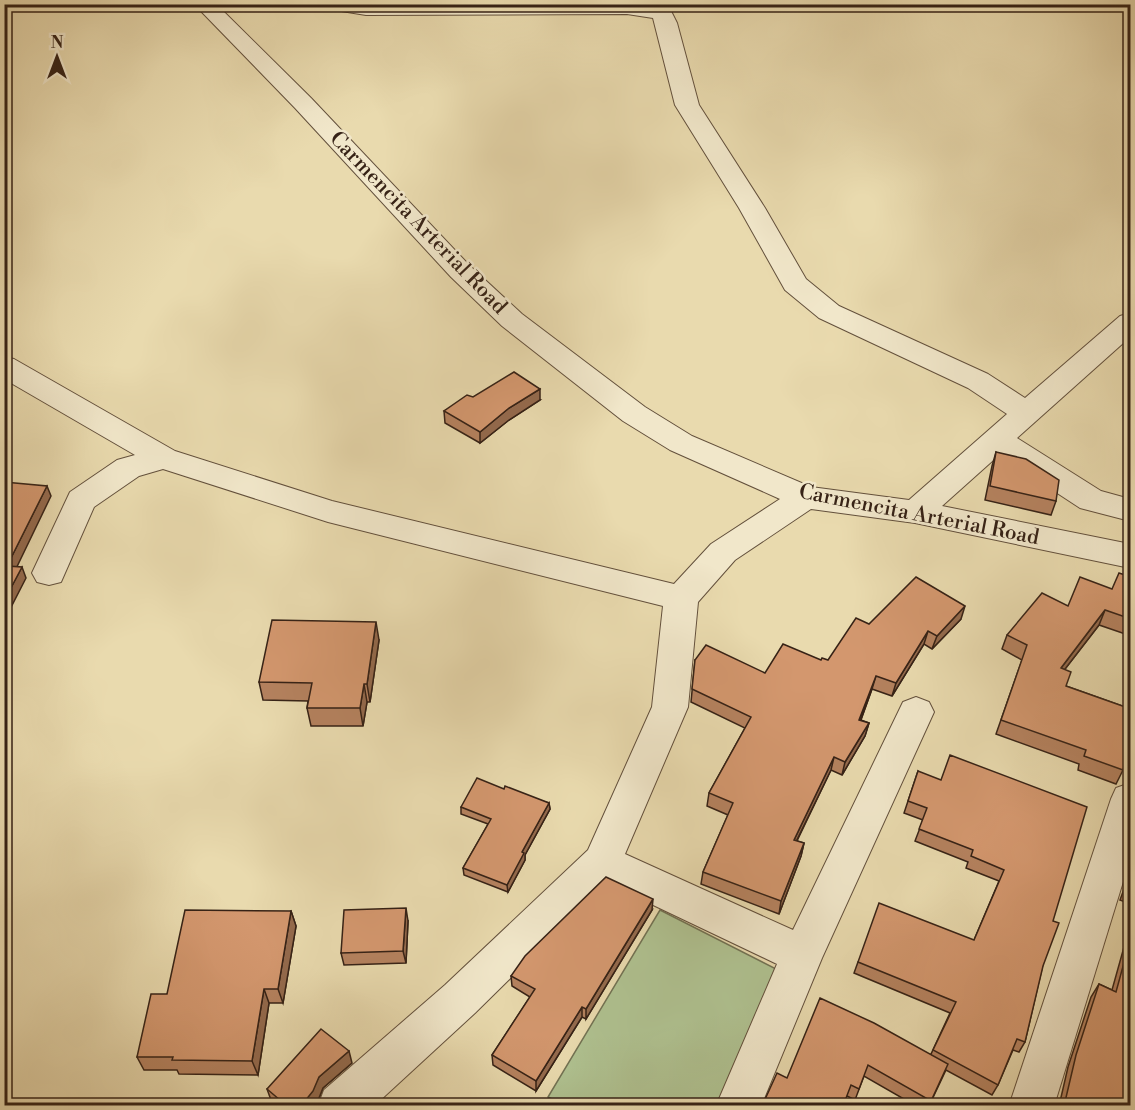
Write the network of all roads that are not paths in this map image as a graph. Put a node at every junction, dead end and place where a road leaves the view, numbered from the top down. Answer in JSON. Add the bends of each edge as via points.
{"nodes":[{"id":1,"x":204,"y":4,"type":"edge"},
{"id":2,"x":330,"y":4,"type":"edge"},
{"id":3,"x":1131,"y":322,"type":"edge"},
{"id":4,"x":4,"y":366,"type":"edge"},
{"id":5,"x":1026,"y":413,"type":"junction"},
{"id":6,"x":998,"y":440,"type":"junction"},
{"id":7,"x":164,"y":458,"type":"junction"},
{"id":8,"x":806,"y":497,"type":"junction"},
{"id":9,"x":1131,"y":510,"type":"edge"},
{"id":10,"x":915,"y":512,"type":"junction"},
{"id":11,"x":1131,"y":556,"type":"edge"},
{"id":12,"x":49,"y":573,"type":"dead end"},
{"id":13,"x":681,"y":598,"type":"junction"},
{"id":14,"x":916,"y":712,"type":"dead end"},
{"id":15,"x":1131,"y":799,"type":"edge"},
{"id":16,"x":602,"y":862,"type":"junction"},
{"id":17,"x":802,"y":955,"type":"junction"},
{"id":18,"x":340,"y":1106,"type":"edge"},
{"id":19,"x":738,"y":1106,"type":"edge"},
{"id":20,"x":1031,"y":1106,"type":"edge"}],
"edges":[{"from":1,"to":8,"type":"street","name":"Carmencita Arterial Road","via":[[303,103],[460,272],[512,320],[634,414],[681,443]]},
{"from":2,"to":5,"type":"street","via":[[366,9],[627,8],[662,14],[687,105],[795,284],[829,312],[978,381]]},
{"from":3,"to":5,"type":"street"},
{"from":4,"to":7,"type":"street"},
{"from":5,"to":6,"type":"street"},
{"from":6,"to":9,"type":"street","via":[[1091,500]]},
{"from":6,"to":10,"type":"street"},
{"from":7,"to":12,"type":"street","via":[[128,468],[81,500]]},
{"from":7,"to":13,"type":"street","via":[[328,511]]},
{"from":8,"to":10,"type":"street","name":"Carmencita Arterial Road"},
{"from":8,"to":13,"type":"street","via":[[723,552]]},
{"from":10,"to":11,"type":"street","name":"Carmencita Arterial Road"},
{"from":13,"to":16,"type":"street","via":[[670,708]]},
{"from":14,"to":17,"type":"street"},
{"from":15,"to":20,"type":"street"},
{"from":16,"to":17,"type":"street"},
{"from":16,"to":18,"type":"street","via":[[460,999]]},
{"from":17,"to":19,"type":"street"}]}
